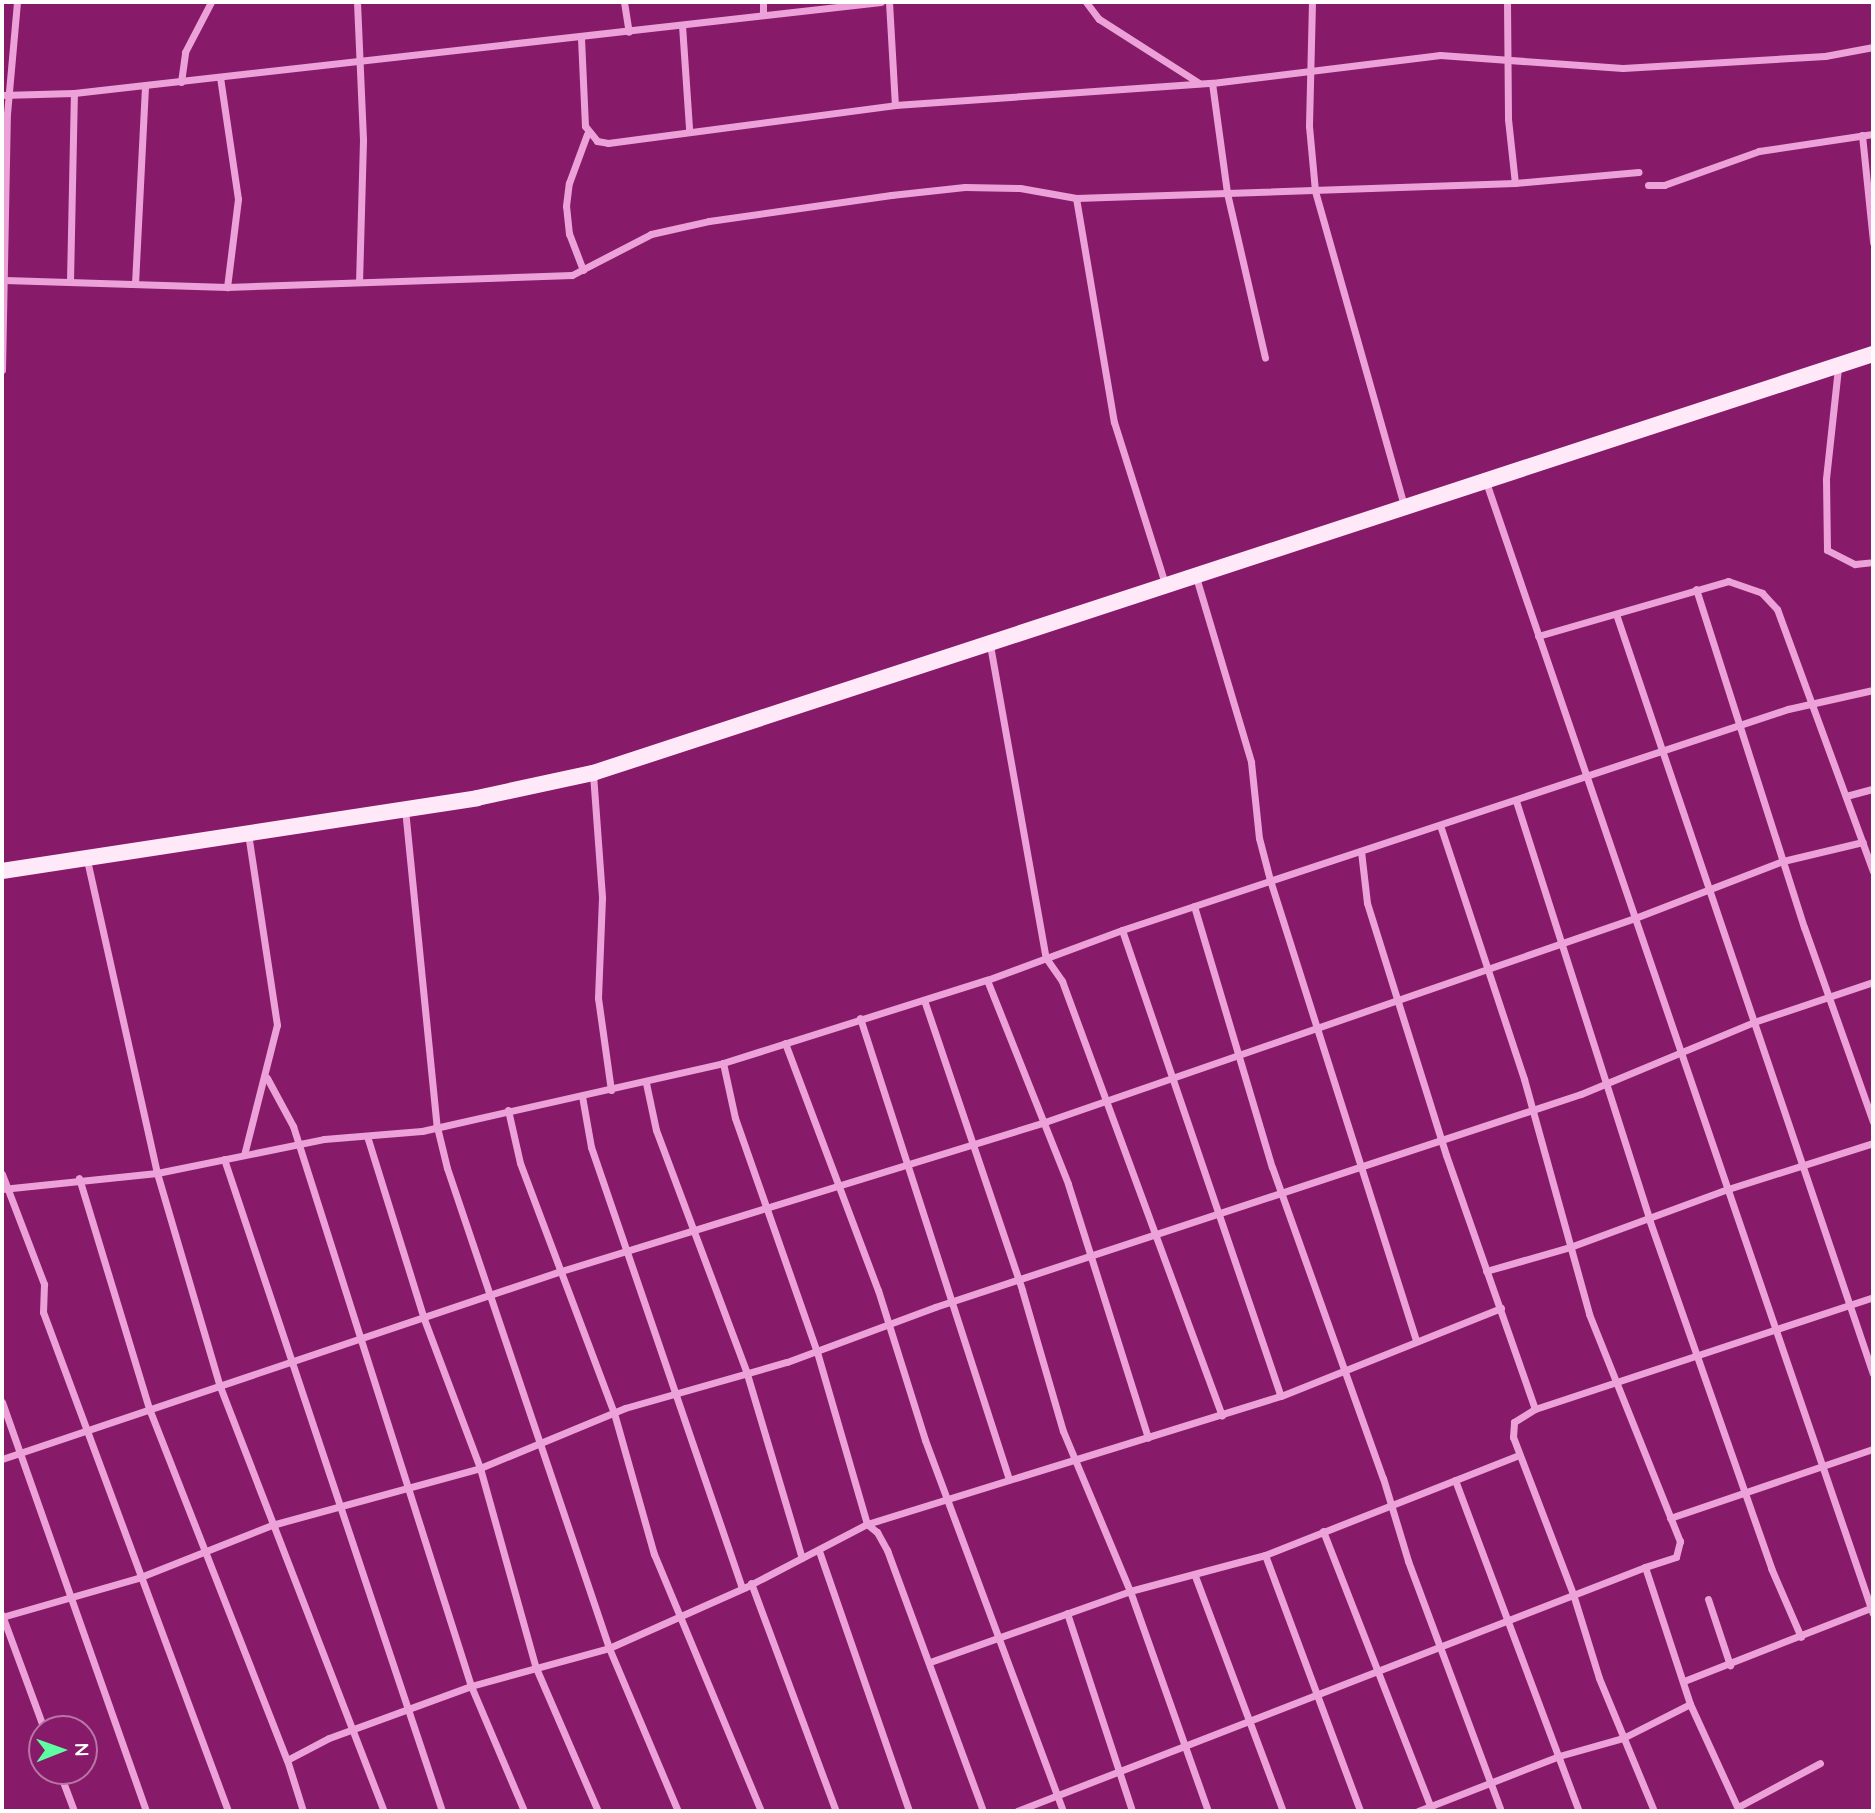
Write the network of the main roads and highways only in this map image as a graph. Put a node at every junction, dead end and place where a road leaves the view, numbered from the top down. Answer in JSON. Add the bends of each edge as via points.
{"nodes":[{"id":1,"x":1873,"y":354,"type":"edge"},
{"id":2,"x":2,"y":871,"type":"edge"}],
"edges":[{"from":1,"to":2,"type":"main road","via":[[593,774],[405,809]]}]}
